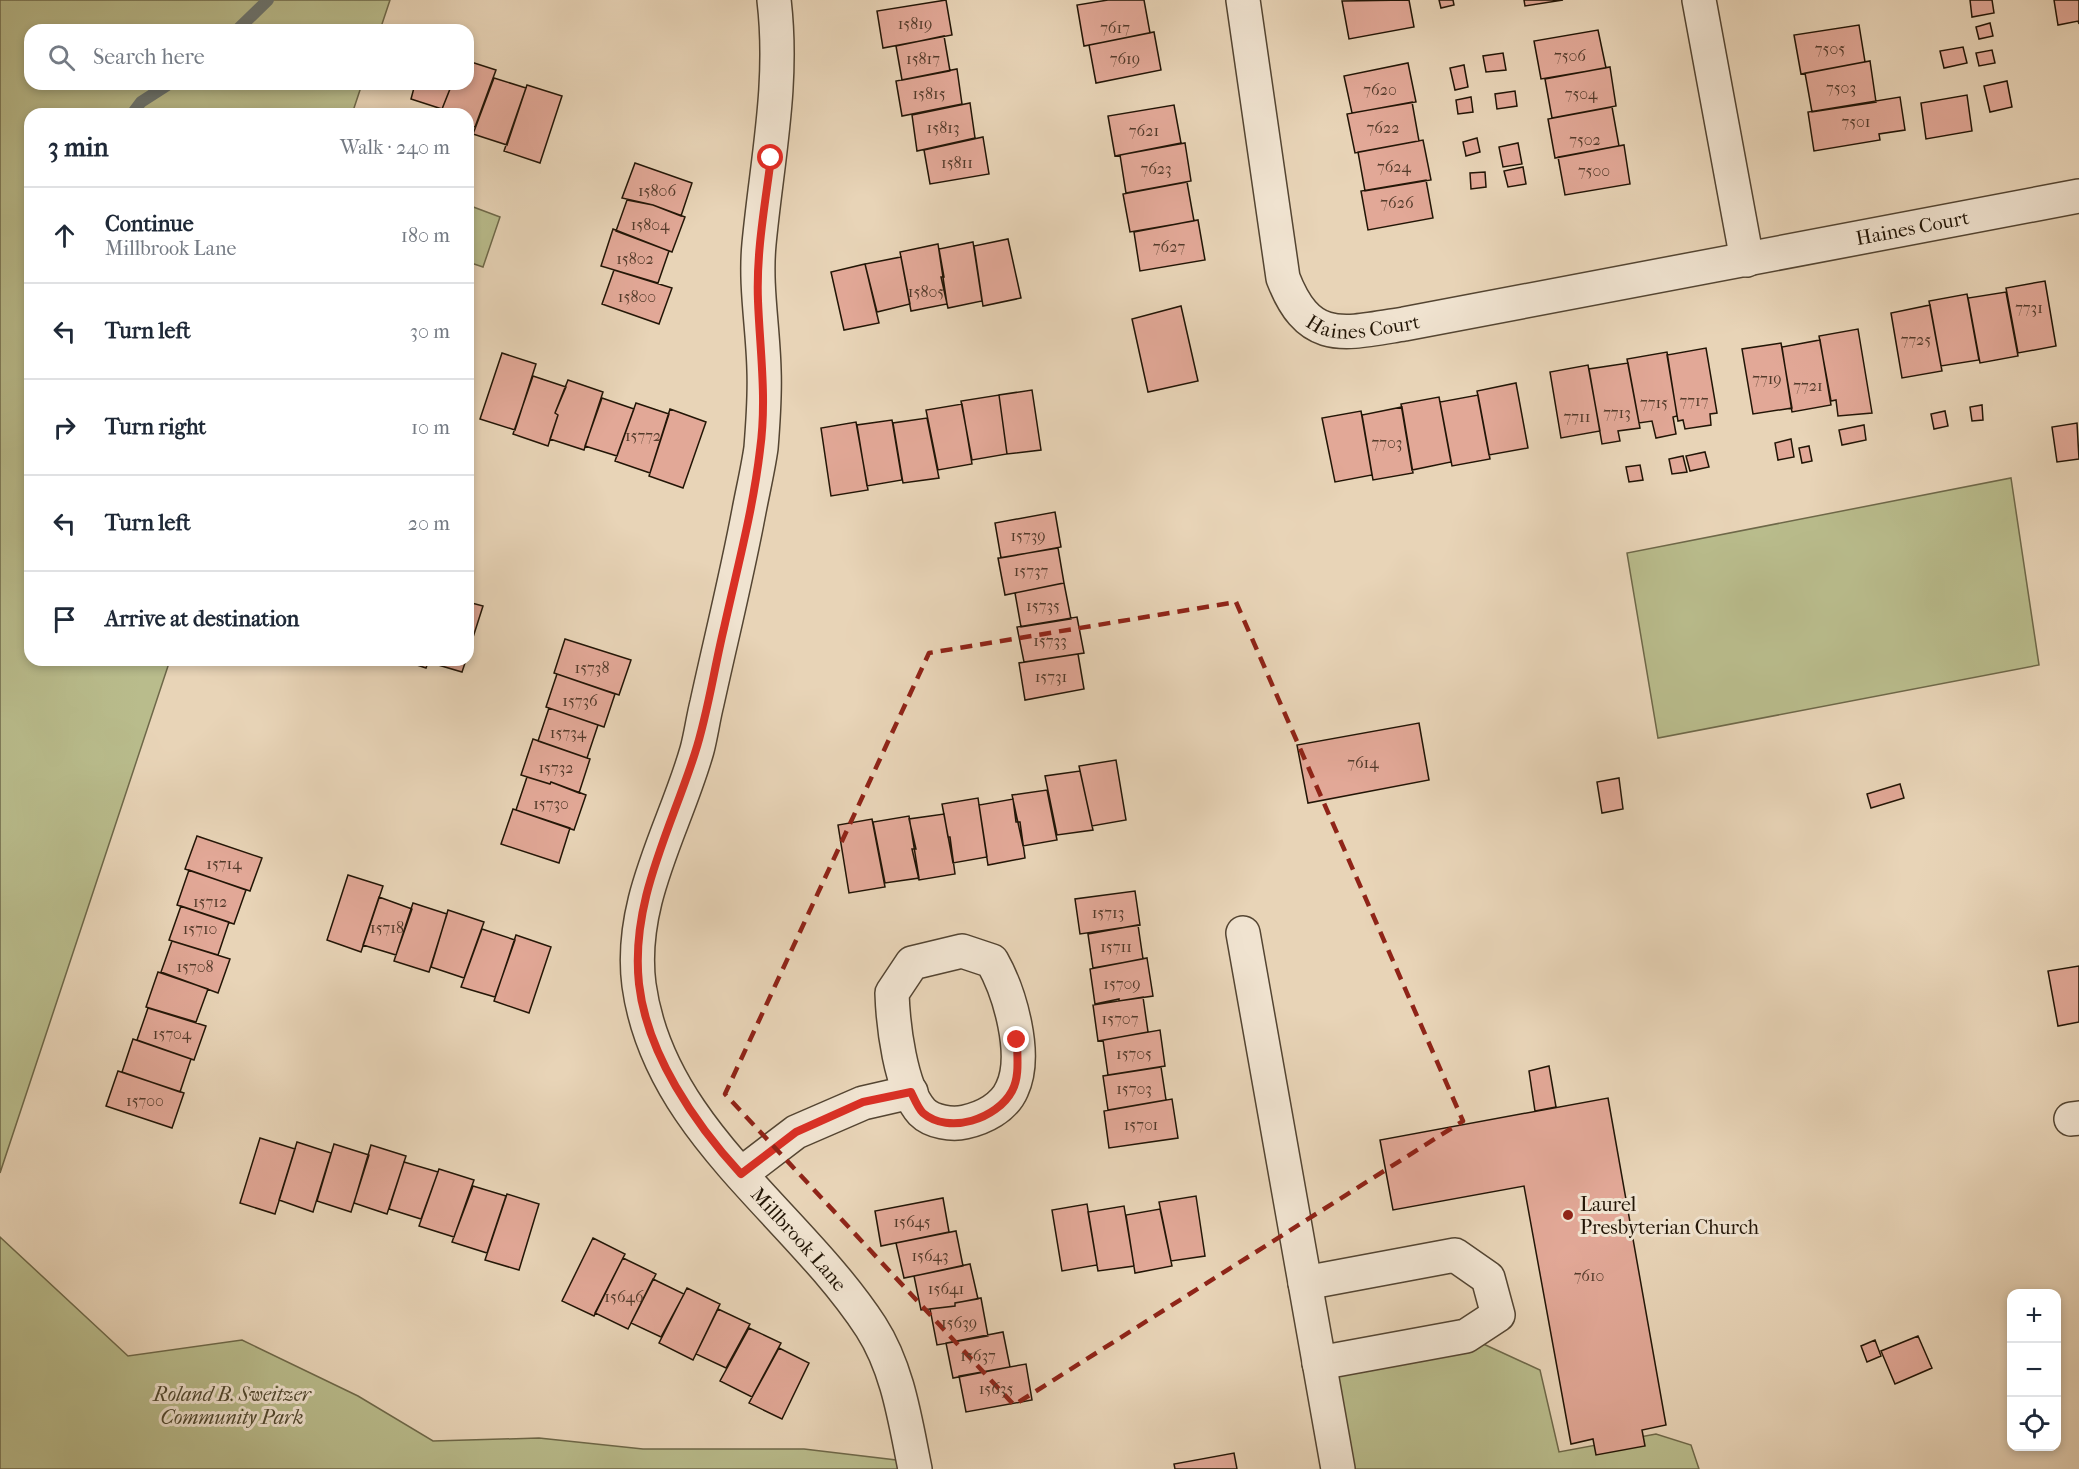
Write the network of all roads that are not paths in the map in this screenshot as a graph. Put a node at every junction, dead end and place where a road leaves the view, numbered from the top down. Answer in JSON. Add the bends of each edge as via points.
{"nodes":[{"id":1,"x":774,"y":0,"type":"edge"},
{"id":2,"x":1243,"y":0,"type":"edge"},
{"id":3,"x":1699,"y":0,"type":"edge"},
{"id":4,"x":2079,"y":196,"type":"edge"},
{"id":5,"x":1747,"y":260,"type":"junction"},
{"id":6,"x":1243,"y":933,"type":"dead end"},
{"id":7,"x":911,"y":1092,"type":"junction"},
{"id":8,"x":741,"y":1174,"type":"junction"},
{"id":9,"x":1305,"y":1283,"type":"junction"},
{"id":10,"x":1319,"y":1363,"type":"junction"},
{"id":11,"x":915,"y":1469,"type":"edge"},
{"id":12,"x":1338,"y":1469,"type":"edge"}],
"edges":[{"from":1,"to":8,"type":"street","name":"Millbrook Lane","via":[[778,88],[759,246],[758,300],[764,369],[760,450],[696,751],[650,880],[639,922],[638,952],[639,986],[656,1046],[676,1088],[710,1140]]},
{"from":2,"to":5,"type":"street","name":"Haines Court","via":[[1283,278],[1292,302],[1318,328],[1367,330]]},
{"from":3,"to":5,"type":"street"},
{"from":4,"to":5,"type":"street","name":"Haines Court"},
{"from":6,"to":9,"type":"street"},
{"from":7,"to":7,"type":"street","via":[[923,1113],[952,1125],[978,1119],[1001,1106],[1012,1090],[1017,1040],[1008,997],[992,961],[962,951],[912,963],[892,993],[900,1060]]},
{"from":7,"to":8,"type":"street","via":[[863,1102],[816,1122],[796,1132]]},
{"from":8,"to":11,"type":"street","name":"Millbrook Lane","via":[[803,1242],[870,1326],[896,1381]]},
{"from":9,"to":10,"type":"street"},
{"from":9,"to":10,"type":"street","via":[[1455,1255],[1488,1278],[1498,1315],[1466,1336]]},
{"from":10,"to":12,"type":"street"}]}
